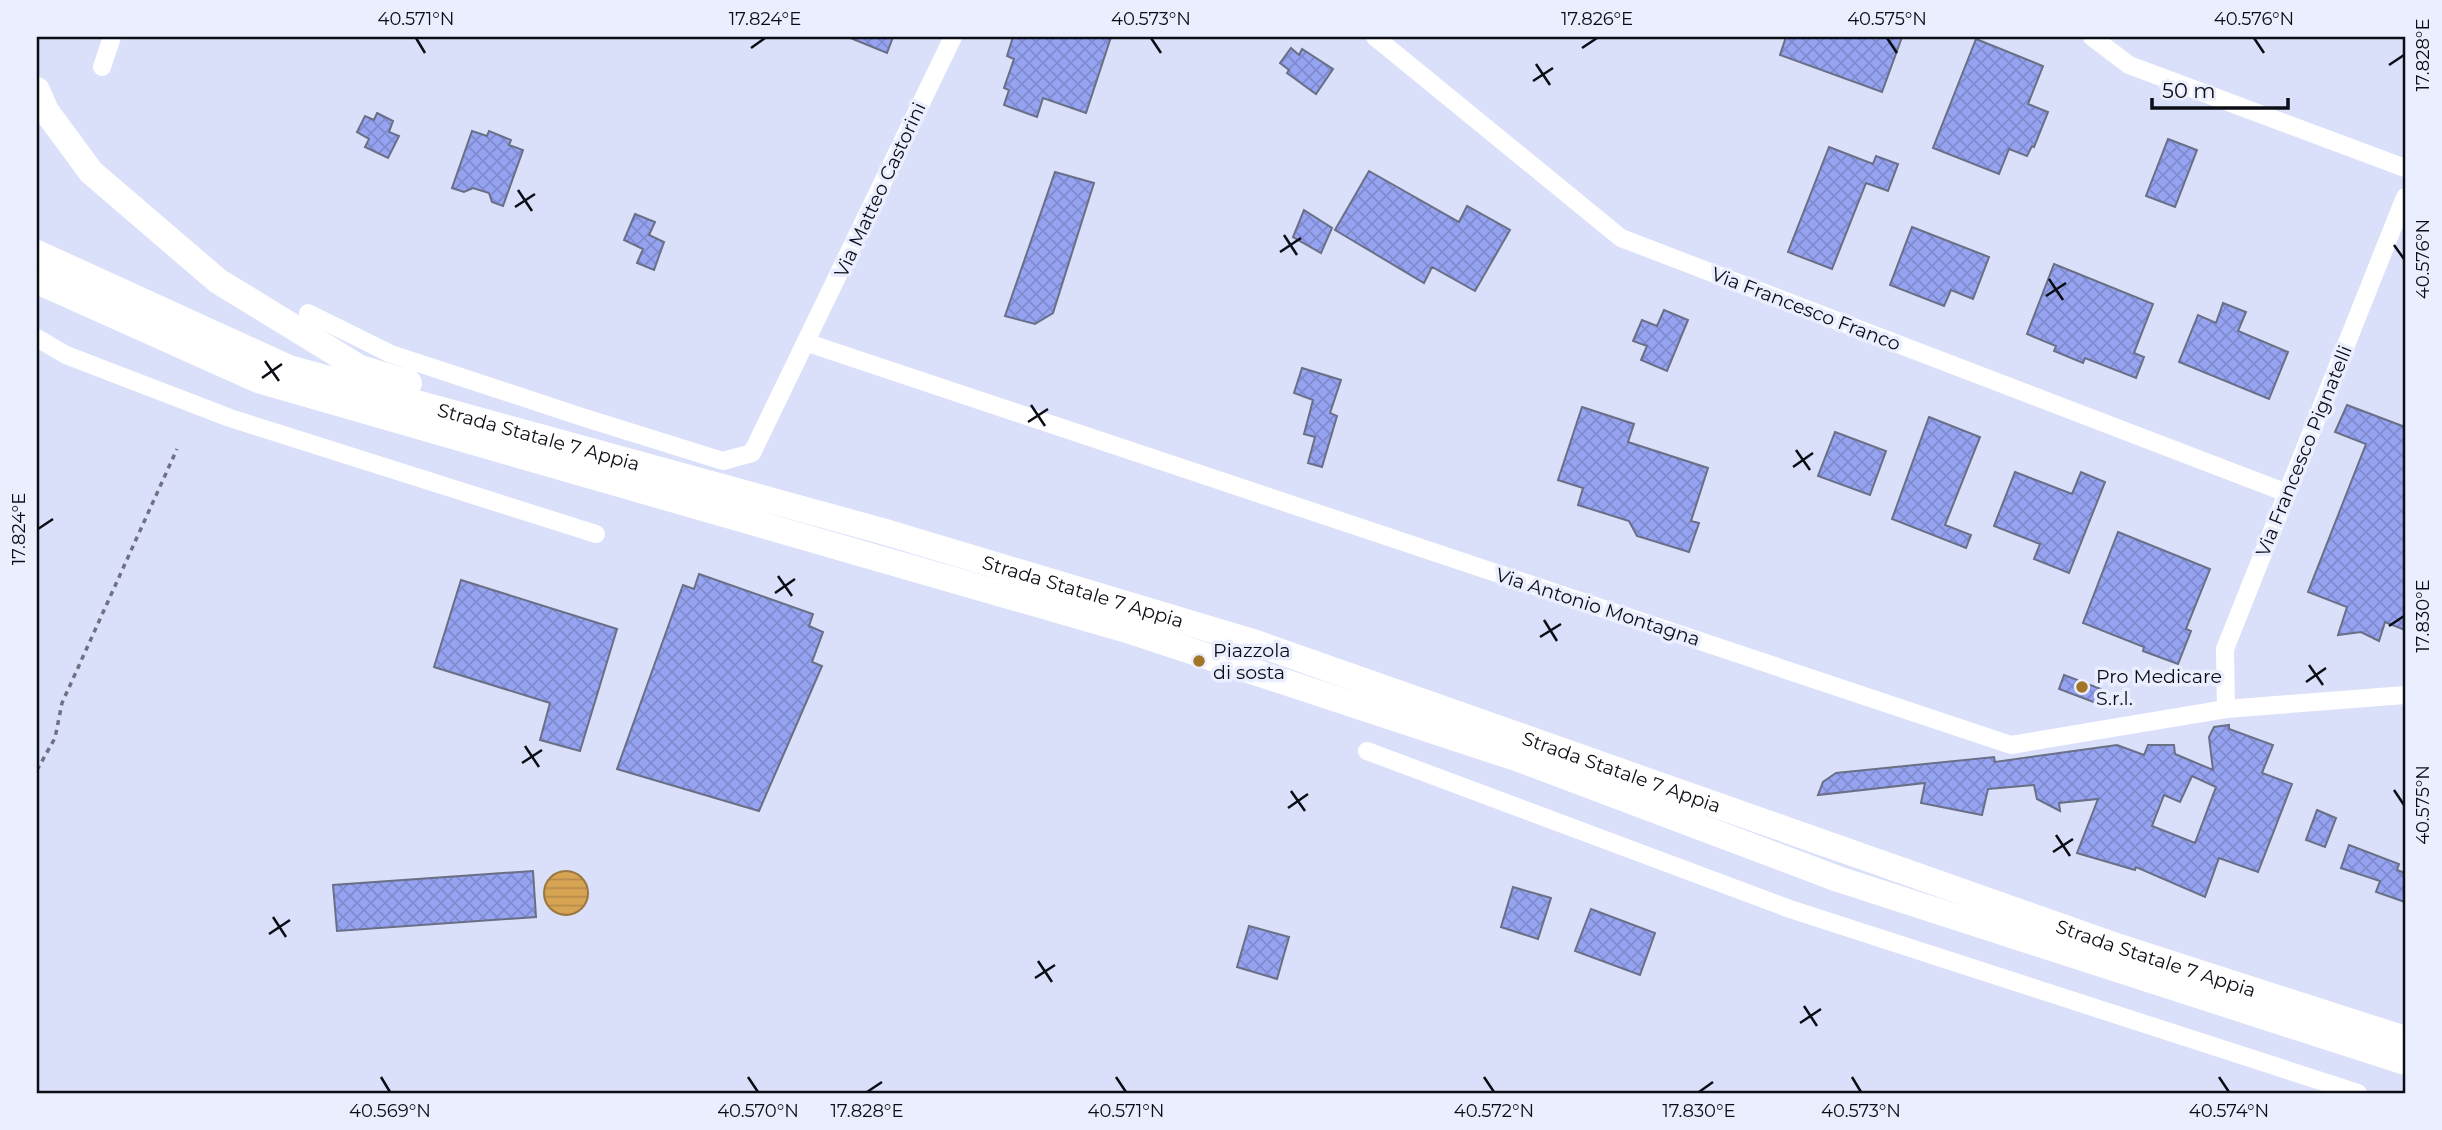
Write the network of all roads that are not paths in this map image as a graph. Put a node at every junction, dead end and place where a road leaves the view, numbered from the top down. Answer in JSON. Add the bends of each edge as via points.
{"nodes":[{"id":1,"x":112,"y":37,"type":"edge"},
{"id":2,"x":953,"y":37,"type":"edge"},
{"id":3,"x":1375,"y":37,"type":"edge"},
{"id":4,"x":2092,"y":37,"type":"edge"},
{"id":5,"x":102,"y":67,"type":"dead end"},
{"id":6,"x":37,"y":90,"type":"edge"},
{"id":7,"x":2405,"y":168,"type":"edge"},
{"id":8,"x":2405,"y":197,"type":"edge"},
{"id":9,"x":37,"y":253,"type":"edge"},
{"id":10,"x":37,"y":281,"type":"edge"},
{"id":11,"x":308,"y":313,"type":"dead end"},
{"id":12,"x":37,"y":338,"type":"edge"},
{"id":13,"x":808,"y":343,"type":"junction"},
{"id":14,"x":635,"y":463,"type":"junction"},
{"id":15,"x":2287,"y":493,"type":"junction"},
{"id":16,"x":596,"y":534,"type":"dead end"},
{"id":17,"x":2405,"y":695,"type":"edge"},
{"id":18,"x":2226,"y":709,"type":"junction"},
{"id":19,"x":1367,"y":751,"type":"dead end"},
{"id":20,"x":2405,"y":1039,"type":"edge"},
{"id":21,"x":2405,"y":1062,"type":"edge"},
{"id":22,"x":2358,"y":1093,"type":"edge"}],
"edges":[{"from":1,"to":5,"type":"street"},
{"from":2,"to":13,"type":"street","name":"Via Matteo Castorini"},
{"from":3,"to":15,"type":"street","name":"Via Francesco Franco","via":[[1621,238]]},
{"from":4,"to":7,"type":"street","via":[[2129,65]]},
{"from":6,"to":14,"type":"highway","via":[[46,111],[91,172],[218,281],[360,368]]},
{"from":8,"to":15,"type":"street","name":"Via Francesco Pignatelli"},
{"from":9,"to":14,"type":"highway","name":"Strada Statale 7 Appia","via":[[289,368]]},
{"from":10,"to":21,"type":"highway","name":"Strada Statale 7 Appia","via":[[258,380],[1128,630],[1522,760],[1838,879]]},
{"from":11,"to":13,"type":"street","name":"Via Matteo Castorini","via":[[391,354],[723,461],[752,453]]},
{"from":12,"to":16,"type":"street","via":[[66,355],[230,418]]},
{"from":13,"to":18,"type":"street","name":"Via Antonio Montagna","via":[[2011,746]]},
{"from":14,"to":20,"type":"highway","name":"Strada Statale 7 Appia","via":[[1256,643],[2106,943]]},
{"from":15,"to":18,"type":"street","name":"Via Francesco Pignatelli","via":[[2225,649]]},
{"from":17,"to":18,"type":"street","name":"Via Antonio Montagna"},
{"from":19,"to":22,"type":"street","via":[[1790,909]]}]}
